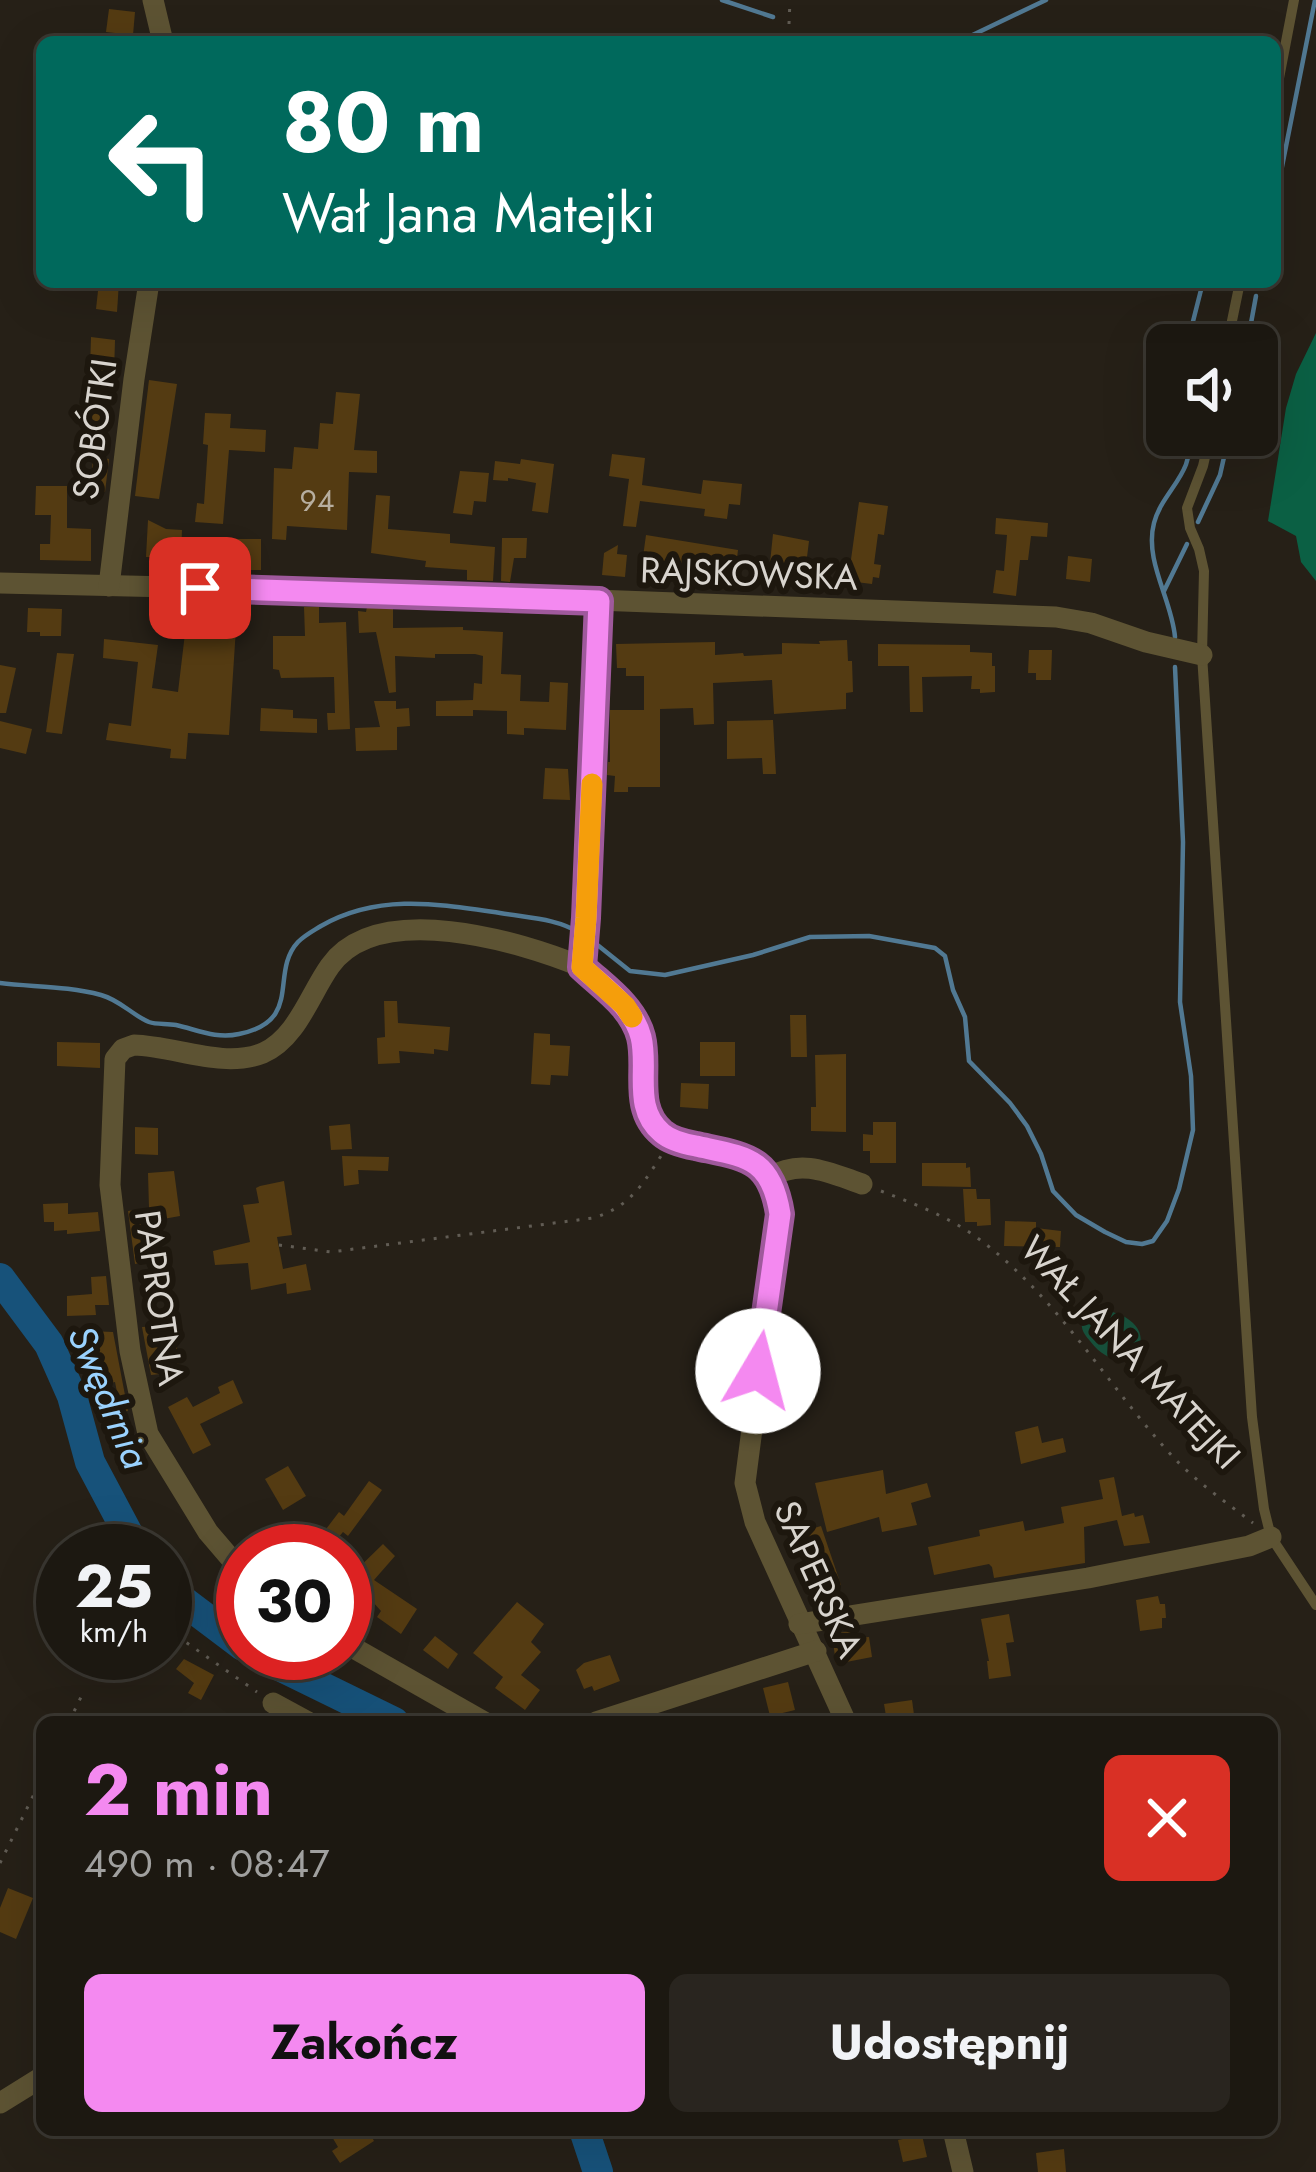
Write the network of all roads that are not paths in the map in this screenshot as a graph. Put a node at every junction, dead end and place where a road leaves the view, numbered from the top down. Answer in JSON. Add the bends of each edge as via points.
{"nodes":[{"id":1,"x":153,"y":0,"type":"edge"},
{"id":2,"x":1294,"y":0,"type":"edge"},
{"id":3,"x":162,"y":36,"type":"edge"},
{"id":4,"x":1281,"y":68,"type":"edge"},
{"id":5,"x":148,"y":288,"type":"edge"},
{"id":6,"x":1239,"y":288,"type":"edge"},
{"id":7,"x":1231,"y":324,"type":"edge"},
{"id":8,"x":1205,"y":456,"type":"edge"},
{"id":9,"x":0,"y":583,"type":"edge"},
{"id":10,"x":109,"y":586,"type":"junction"},
{"id":11,"x":599,"y":601,"type":"junction"},
{"id":12,"x":1202,"y":656,"type":"junction"},
{"id":13,"x":582,"y":959,"type":"junction"},
{"id":14,"x":770,"y":1177,"type":"junction"},
{"id":15,"x":862,"y":1184,"type":"road end"},
{"id":16,"x":1271,"y":1537,"type":"junction"},
{"id":17,"x":216,"y":1541,"type":"edge"},
{"id":18,"x":1316,"y":1605,"type":"edge"},
{"id":19,"x":799,"y":1624,"type":"junction"},
{"id":20,"x":816,"y":1652,"type":"junction"},
{"id":21,"x":372,"y":1658,"type":"edge"},
{"id":22,"x":273,"y":1703,"type":"road end"},
{"id":23,"x":297,"y":1716,"type":"edge"},
{"id":24,"x":473,"y":1716,"type":"edge"},
{"id":25,"x":615,"y":1716,"type":"edge"},
{"id":26,"x":843,"y":1716,"type":"edge"},
{"id":27,"x":36,"y":2081,"type":"edge"},
{"id":28,"x":0,"y":2103,"type":"edge"},
{"id":29,"x":954,"y":2136,"type":"edge"},
{"id":30,"x":963,"y":2172,"type":"edge"}],
"edges":[{"from":1,"to":3,"type":"street"},
{"from":2,"to":4,"type":"lane"},
{"from":5,"to":10,"type":"street","name":"SOBÓTKI"},
{"from":6,"to":7,"type":"lane"},
{"from":8,"to":12,"type":"lane","via":[[1187,508],[1204,572]]},
{"from":9,"to":10,"type":"street","name":"RAJSKOWSKA"},
{"from":10,"to":11,"type":"street","name":"RAJSKOWSKA"},
{"from":11,"to":12,"type":"street","name":"RAJSKOWSKA","via":[[1056,617]]},
{"from":11,"to":13,"type":"street"},
{"from":12,"to":16,"type":"lane","via":[[1247,1349]]},
{"from":13,"to":14,"type":"street","via":[[635,1021],[647,1115],[661,1132],[744,1156]]},
{"from":13,"to":17,"type":"street","name":"PAPROTNA","via":[[445,932],[368,937],[331,964],[294,1025],[263,1053],[215,1057],[134,1045],[115,1059],[110,1185],[130,1351],[148,1434]]},
{"from":14,"to":15,"type":"street","via":[[800,1166]]},
{"from":14,"to":19,"type":"street","name":"SAPERSKA","via":[[780,1214],[745,1484]]},
{"from":16,"to":18,"type":"lane"},
{"from":16,"to":19,"type":"street","via":[[1088,1578]]},
{"from":19,"to":20,"type":"street","name":"SAPERSKA"},
{"from":20,"to":25,"type":"street"},
{"from":20,"to":26,"type":"street","name":"SAPERSKA"},
{"from":21,"to":24,"type":"street"},
{"from":22,"to":23,"type":"street"},
{"from":27,"to":28,"type":"street"},
{"from":29,"to":30,"type":"street"}]}
